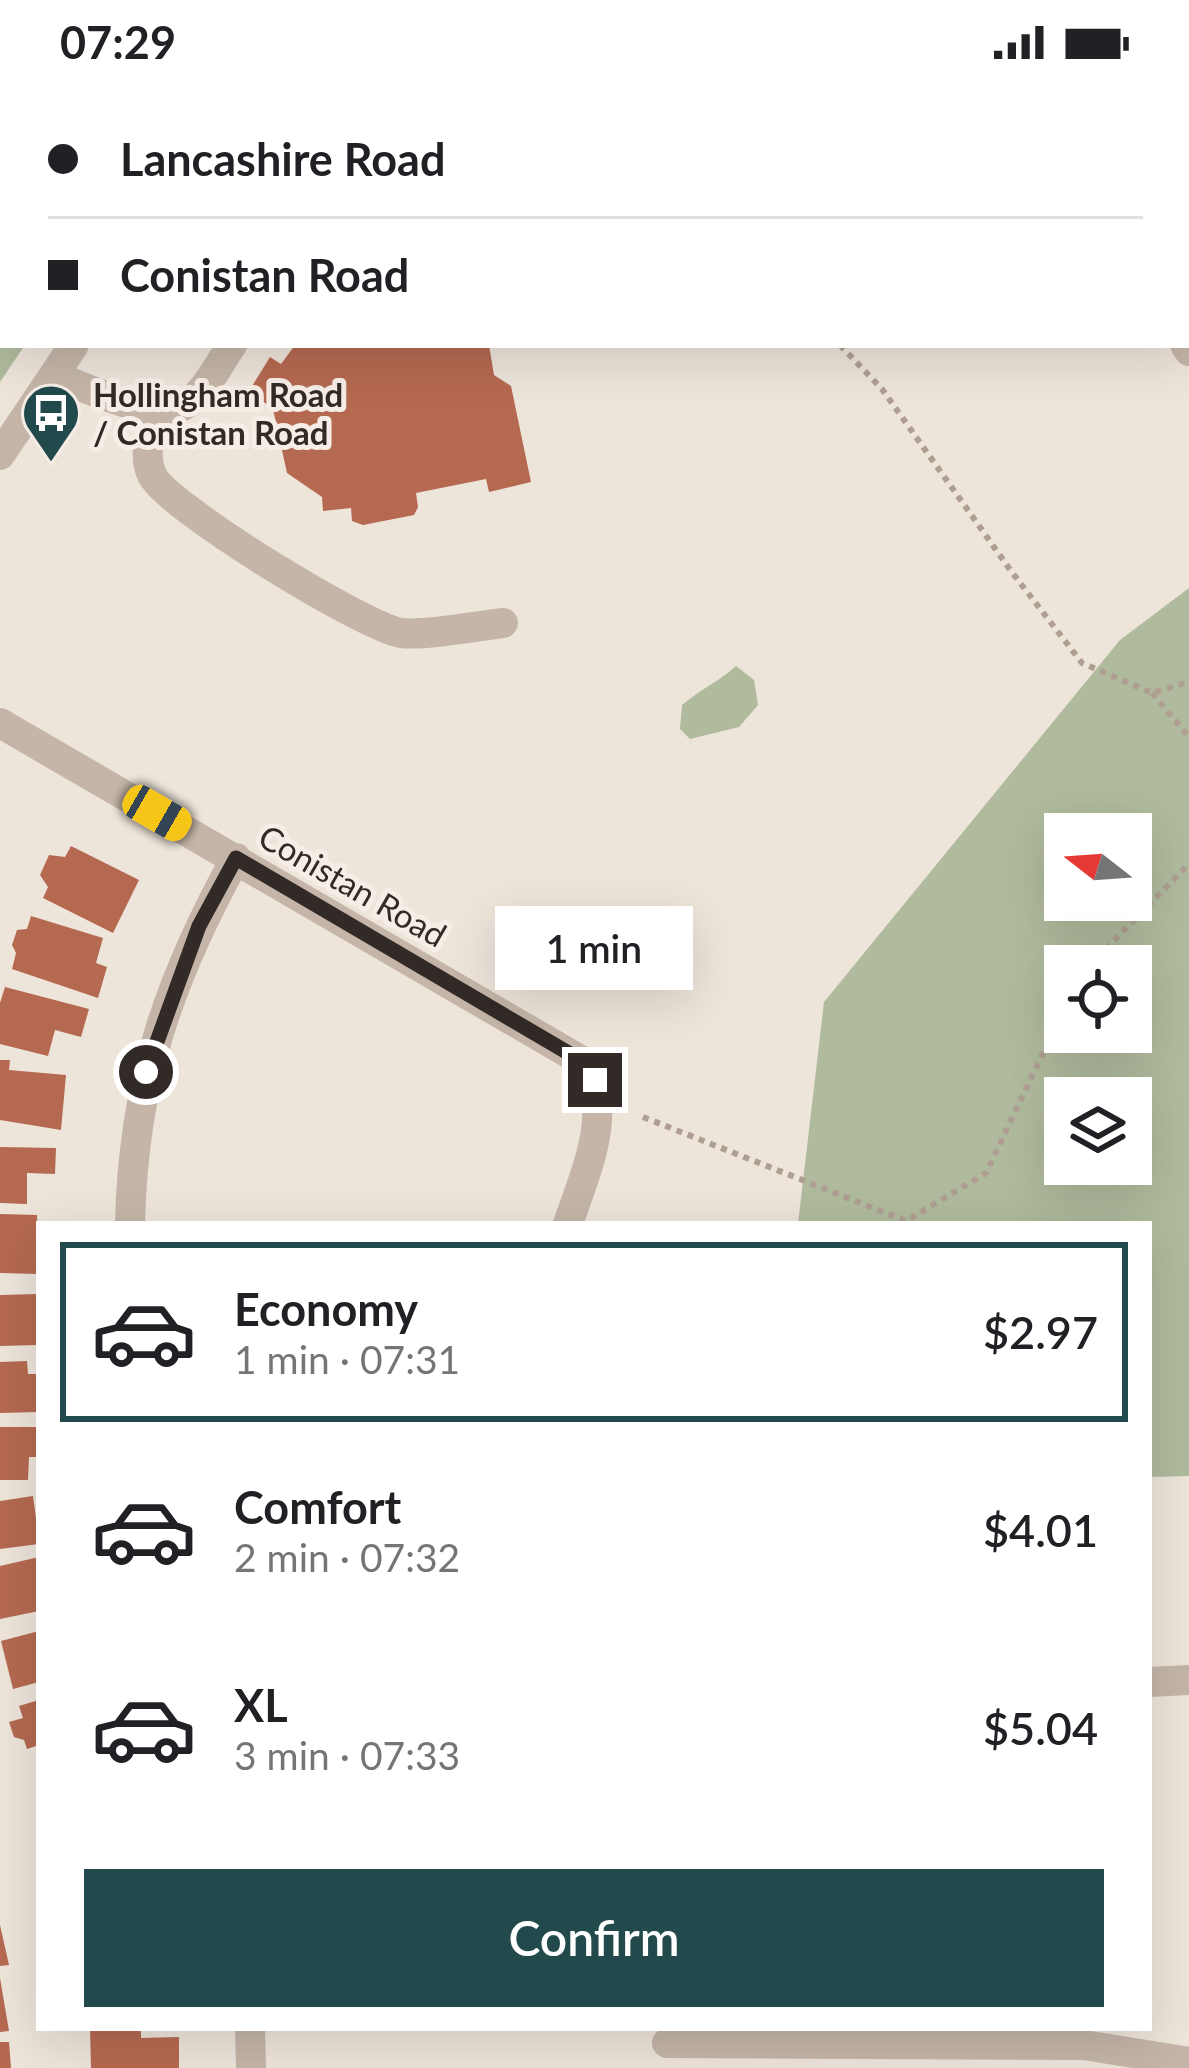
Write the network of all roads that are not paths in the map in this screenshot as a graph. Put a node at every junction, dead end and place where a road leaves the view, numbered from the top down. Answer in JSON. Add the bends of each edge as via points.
{"nodes":[{"id":1,"x":72,"y":348,"type":"edge"},
{"id":2,"x":230,"y":348,"type":"edge"},
{"id":3,"x":54,"y":376,"type":"junction"},
{"id":4,"x":157,"y":412,"type":"junction"},
{"id":5,"x":0,"y":454,"type":"edge"},
{"id":6,"x":503,"y":623,"type":"dead end"},
{"id":7,"x":0,"y":723,"type":"edge"},
{"id":8,"x":236,"y":858,"type":"junction"},
{"id":9,"x":130,"y":1221,"type":"edge"},
{"id":10,"x":569,"y":1221,"type":"edge"},
{"id":11,"x":1189,"y":1680,"type":"edge"},
{"id":12,"x":1152,"y":1682,"type":"edge"},
{"id":13,"x":250,"y":2031,"type":"edge"},
{"id":14,"x":1083,"y":2037,"type":"edge"},
{"id":15,"x":667,"y":2046,"type":"edge"},
{"id":16,"x":1189,"y":2062,"type":"edge"},
{"id":17,"x":251,"y":2068,"type":"edge"}],
"edges":[{"from":1,"to":3,"type":"street"},
{"from":2,"to":4,"type":"street","via":[[182,407]]},
{"from":3,"to":4,"type":"street"},
{"from":3,"to":5,"type":"street"},
{"from":4,"to":6,"type":"street","via":[[147,455],[152,477],[179,506],[350,612],[401,633]]},
{"from":7,"to":8,"type":"street","name":"Conistan Road"},
{"from":8,"to":9,"type":"street","via":[[199,926],[146,1072]]},
{"from":8,"to":10,"type":"street","name":"Conistan Road","via":[[582,1061],[595,1080],[597,1136]]},
{"from":11,"to":12,"type":"street"},
{"from":13,"to":17,"type":"street"},
{"from":14,"to":15,"type":"street"},
{"from":14,"to":16,"type":"street"}]}
